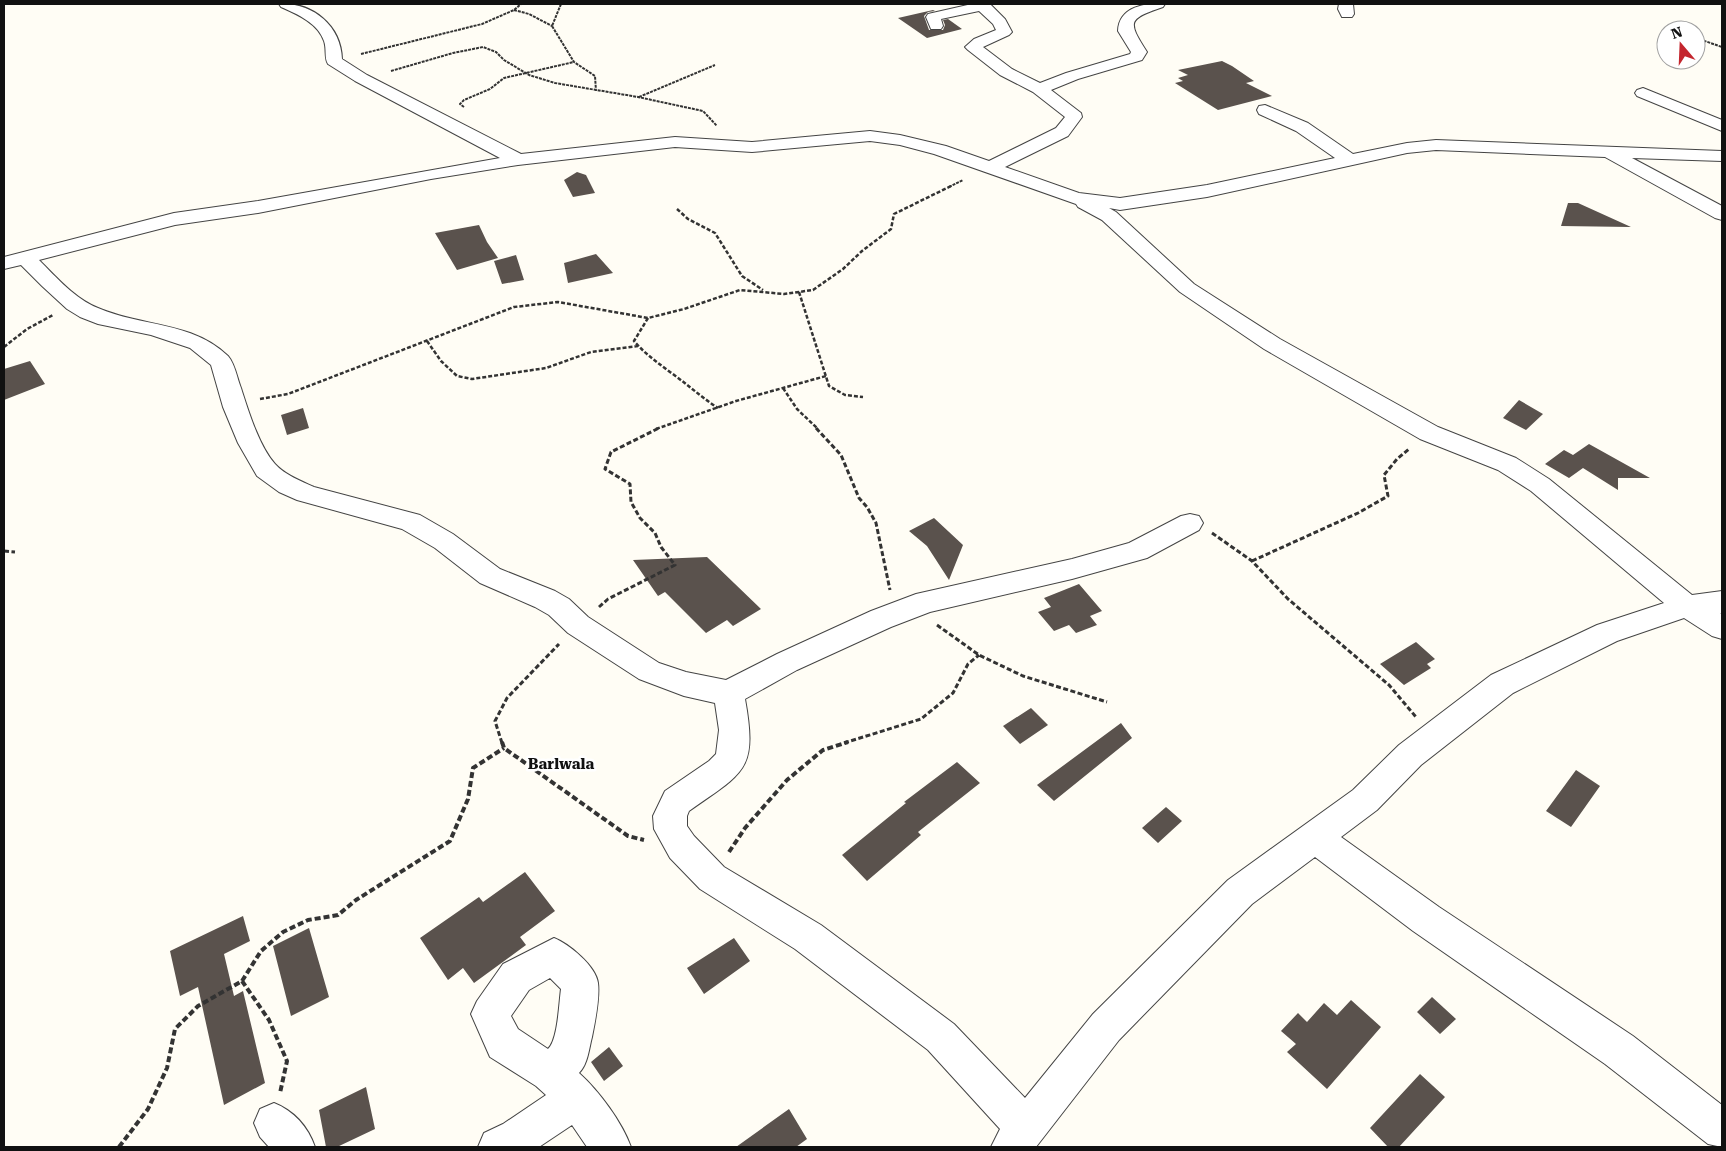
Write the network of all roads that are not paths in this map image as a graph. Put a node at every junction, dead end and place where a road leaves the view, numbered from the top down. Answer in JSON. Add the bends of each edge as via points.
{"nodes":[{"id":1,"x":286,"y":4,"type":"edge"},
{"id":2,"x":1158,"y":4,"type":"edge"},
{"id":3,"x":982,"y":5,"type":"edge"},
{"id":4,"x":936,"y":26,"type":"dead end"},
{"id":5,"x":1039,"y":89,"type":"junction"},
{"id":6,"x":1643,"y":93,"type":"dead end"},
{"id":7,"x":466,"y":108,"type":"road end"},
{"id":8,"x":1265,"y":110,"type":"dead end"},
{"id":9,"x":859,"y":117,"type":"dead end"},
{"id":10,"x":449,"y":124,"type":"junction"},
{"id":11,"x":1722,"y":126,"type":"edge"},
{"id":12,"x":870,"y":136,"type":"junction"},
{"id":13,"x":1609,"y":153,"type":"junction"},
{"id":14,"x":1722,"y":156,"type":"edge"},
{"id":15,"x":1348,"y":159,"type":"junction"},
{"id":16,"x":518,"y":160,"type":"junction"},
{"id":17,"x":989,"y":168,"type":"junction"},
{"id":18,"x":1076,"y":198,"type":"junction"},
{"id":19,"x":1722,"y":214,"type":"edge"},
{"id":20,"x":15,"y":260,"type":"edge"},
{"id":21,"x":1190,"y":523,"type":"road end"},
{"id":22,"x":1722,"y":602,"type":"edge"},
{"id":23,"x":1687,"y":606,"type":"junction"},
{"id":24,"x":1722,"y":628,"type":"edge"},
{"id":25,"x":729,"y":693,"type":"junction"},
{"id":26,"x":1315,"y":837,"type":"junction"},
{"id":27,"x":1722,"y":1130,"type":"edge"},
{"id":28,"x":1019,"y":1138,"type":"edge"},
{"id":29,"x":498,"y":1147,"type":"edge"},
{"id":30,"x":611,"y":1147,"type":"edge"}],
"edges":[{"from":1,"to":10,"type":"street","via":[[323,25],[331,36],[334,61]]},
{"from":2,"to":5,"type":"street","via":[[1135,12],[1126,24],[1126,31],[1139,52],[1136,57]]},
{"from":3,"to":4,"type":"street","via":[[933,17]]},
{"from":3,"to":5,"type":"street","via":[[1000,22],[1004,32],[973,47],[1006,72]]},
{"from":5,"to":17,"type":"street","via":[[1072,112],[1074,117],[1062,132]]},
{"from":6,"to":11,"type":"street"},
{"from":7,"to":10,"type":"street","via":[[463,116]]},
{"from":8,"to":15,"type":"street","via":[[1302,128]]},
{"from":9,"to":12,"type":"street"},
{"from":10,"to":16,"type":"street"},
{"from":12,"to":16,"type":"street","via":[[752,147],[675,142]]},
{"from":12,"to":17,"type":"street","via":[[940,150]]},
{"from":13,"to":14,"type":"street"},
{"from":13,"to":15,"type":"street","via":[[1436,145]]},
{"from":13,"to":19,"type":"street"},
{"from":15,"to":18,"type":"street","via":[[1207,191],[1135,203],[1109,204]]},
{"from":16,"to":20,"type":"street","via":[[258,207],[174,218]]},
{"from":17,"to":18,"type":"street"},
{"from":18,"to":23,"type":"street","via":[[1109,216],[1186,288],[1272,344],[1428,433],[1507,464],[1540,485]]},
{"from":20,"to":25,"type":"street","via":[[88,312],[198,343],[221,362],[250,443],[266,470],[288,486],[306,494],[411,522],[444,541],[490,576],[559,607],[578,625],[649,671],[684,684]]},
{"from":21,"to":25,"type":"street","via":[[1137,551],[926,602],[786,662]]},
{"from":22,"to":23,"type":"street"},
{"from":23,"to":24,"type":"street"},
{"from":23,"to":26,"type":"street","via":[[1607,633],[1502,684],[1410,755],[1365,800]]},
{"from":25,"to":28,"type":"street","via":[[735,730],[731,760],[677,801],[670,816],[672,829],[682,847],[712,878],[808,937],[941,1037]]},
{"from":26,"to":27,"type":"street","via":[[1434,924],[1619,1050]]},
{"from":26,"to":28,"type":"street","via":[[1240,892],[1113,1020]]},
{"from":29,"to":30,"type":"street","via":[[517,1138],[564,1085]]}]}
